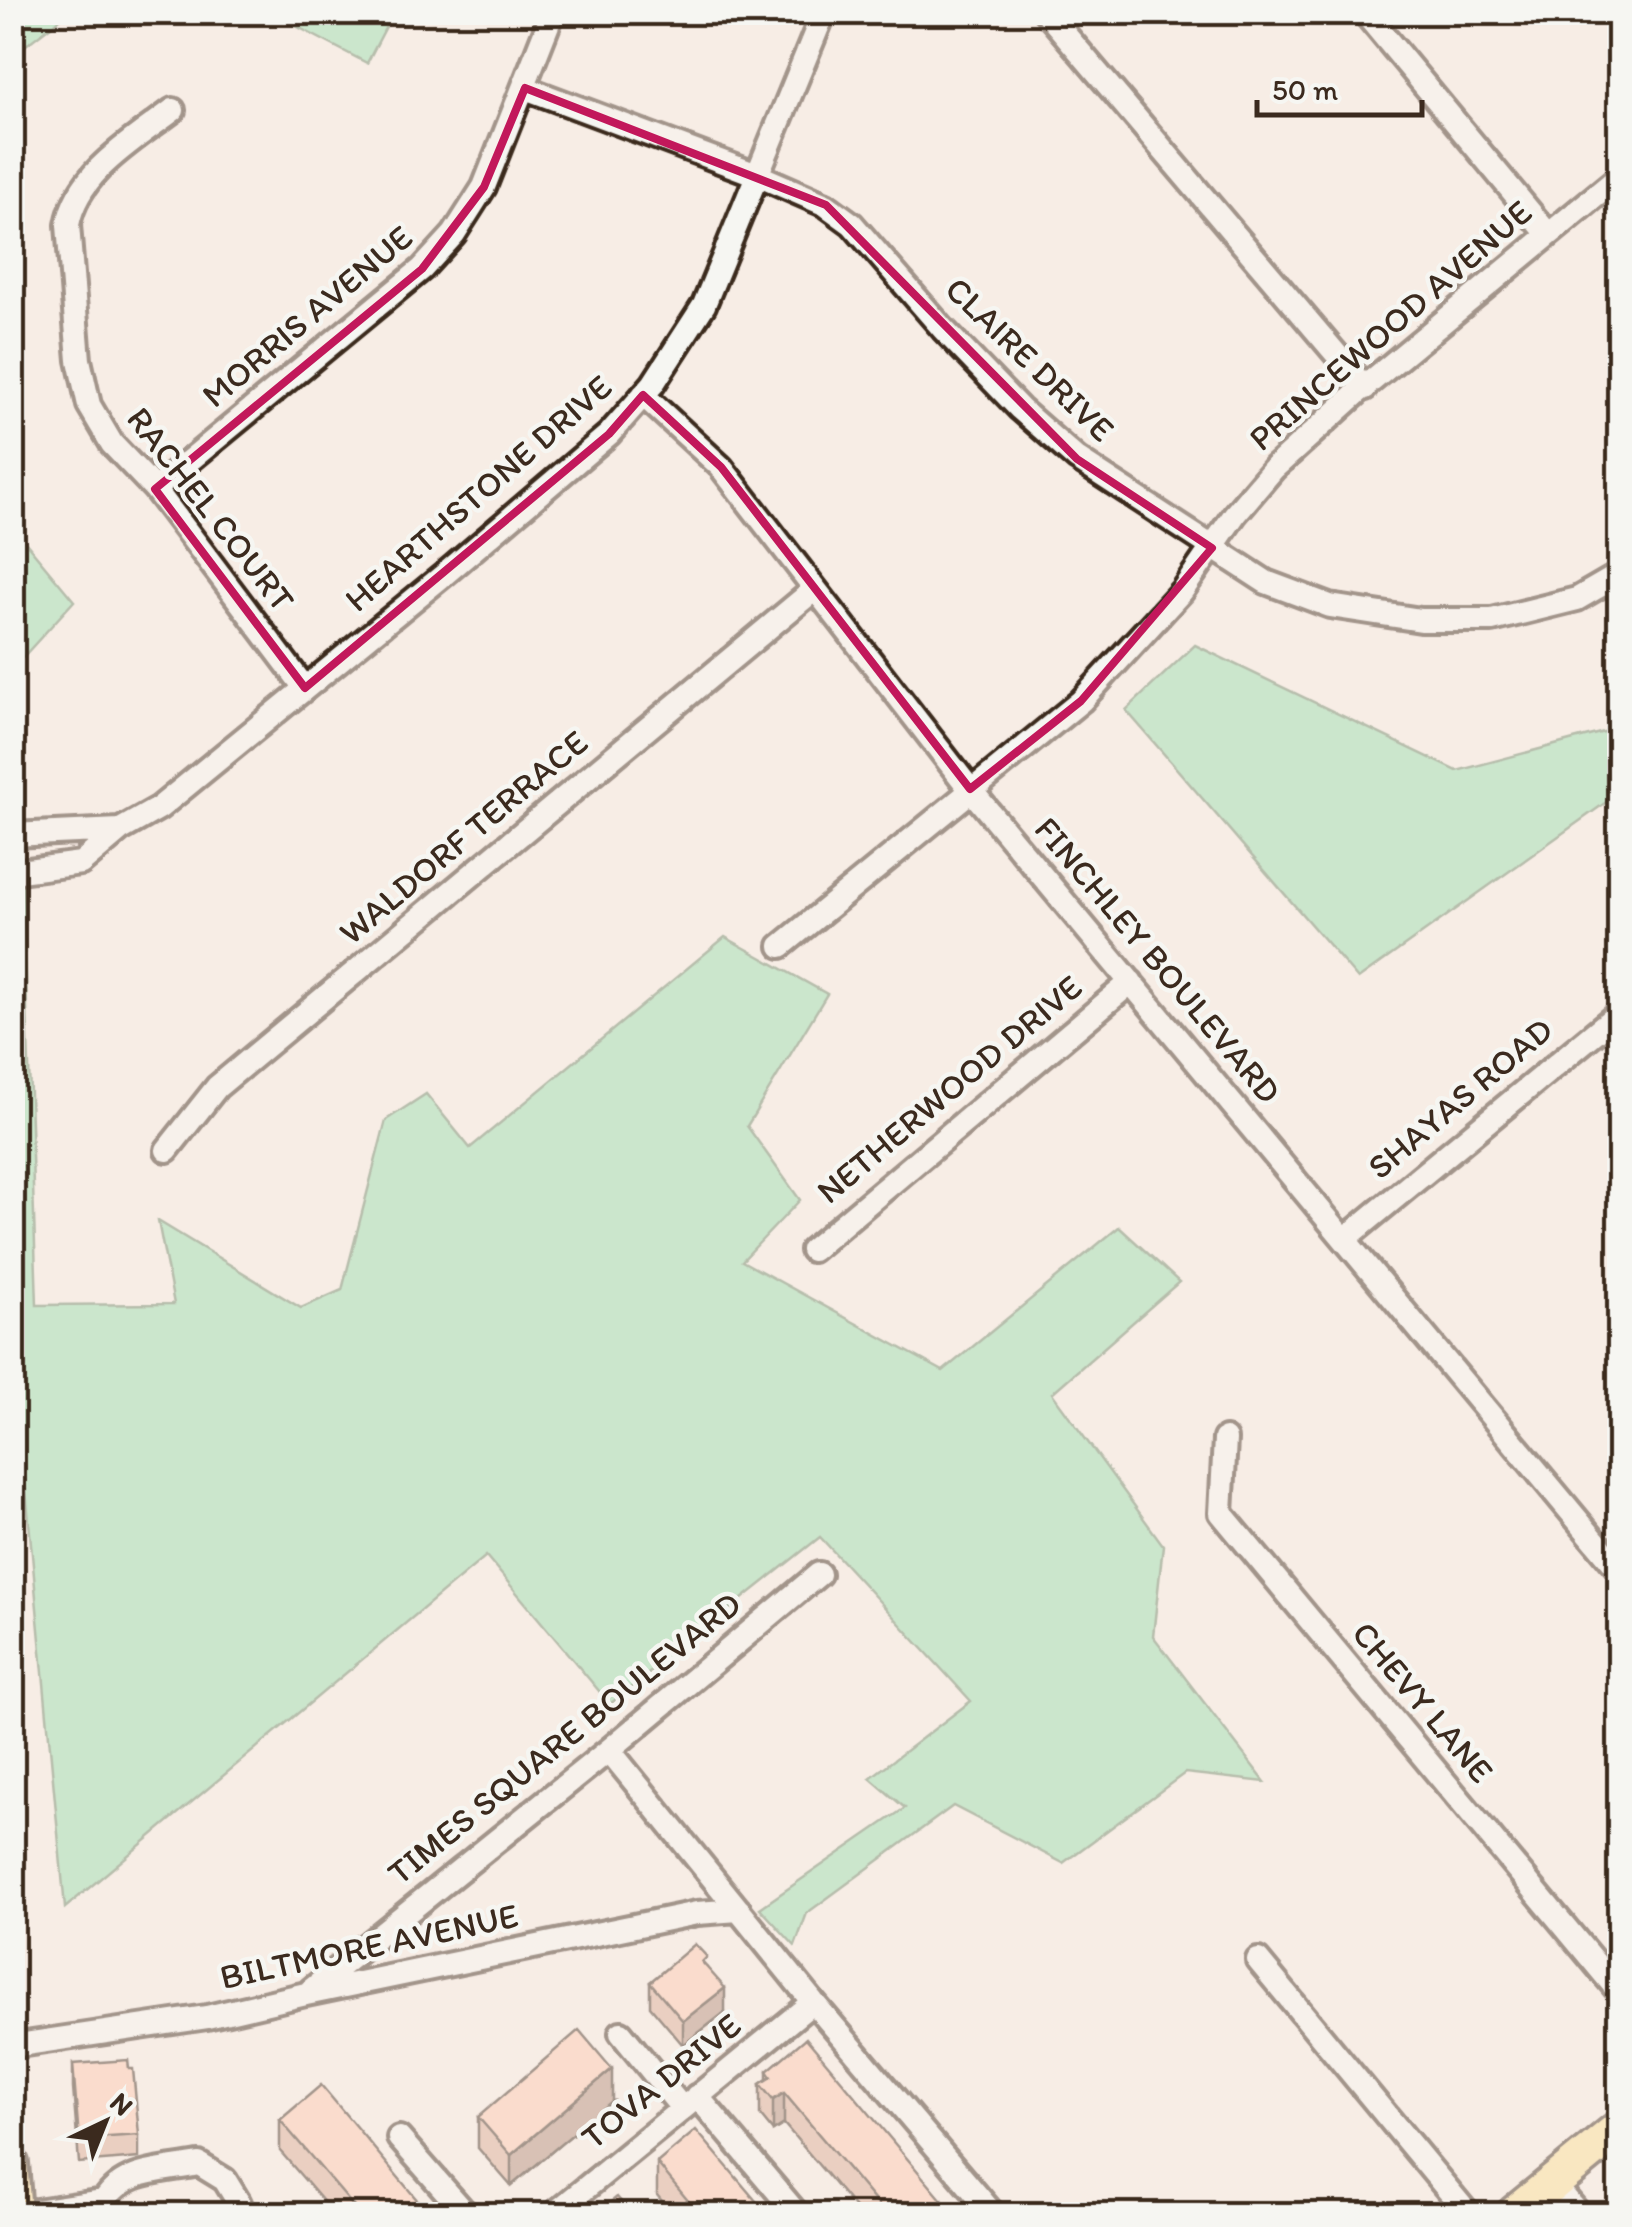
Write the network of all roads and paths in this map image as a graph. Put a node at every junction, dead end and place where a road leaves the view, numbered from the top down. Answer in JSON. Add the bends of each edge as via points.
{"nodes":[{"id":1,"x":552,"y":12,"type":"edge"},
{"id":2,"x":824,"y":12,"type":"edge"},
{"id":3,"x":1046,"y":12,"type":"edge"},
{"id":4,"x":1364,"y":12,"type":"edge"},
{"id":5,"x":525,"y":88,"type":"junction"},
{"id":6,"x":173,"y":110,"type":"dead end"},
{"id":7,"x":757,"y":175,"type":"junction"},
{"id":8,"x":1620,"y":176,"type":"edge"},
{"id":9,"x":1548,"y":234,"type":"junction"},
{"id":10,"x":1365,"y":388,"type":"junction"},
{"id":11,"x":643,"y":395,"type":"junction"},
{"id":12,"x":155,"y":489,"type":"junction"},
{"id":13,"x":1212,"y":548,"type":"junction"},
{"id":14,"x":1620,"y":574,"type":"edge"},
{"id":15,"x":815,"y":589,"type":"junction"},
{"id":16,"x":306,"y":688,"type":"junction"},
{"id":17,"x":970,"y":790,"type":"junction"},
{"id":18,"x":120,"y":830,"type":"junction"},
{"id":19,"x":12,"y":835,"type":"edge"},
{"id":20,"x":12,"y":872,"type":"edge"},
{"id":21,"x":781,"y":946,"type":"dead end"},
{"id":22,"x":1131,"y":982,"type":"junction"},
{"id":23,"x":1620,"y":1012,"type":"edge"},
{"id":24,"x":167,"y":1150,"type":"dead end"},
{"id":25,"x":1346,"y":1238,"type":"junction"},
{"id":26,"x":812,"y":1250,"type":"dead end"},
{"id":27,"x":1226,"y":1439,"type":"dead end"},
{"id":28,"x":1620,"y":1572,"type":"edge"},
{"id":29,"x":819,"y":1574,"type":"dead end"},
{"id":30,"x":609,"y":1750,"type":"junction"},
{"id":31,"x":739,"y":1910,"type":"junction"},
{"id":32,"x":1258,"y":1960,"type":"dead end"},
{"id":33,"x":1620,"y":1993,"type":"edge"},
{"id":34,"x":306,"y":1994,"type":"junction"},
{"id":35,"x":813,"y":2002,"type":"junction"},
{"id":36,"x":621,"y":2033,"type":"dead end"},
{"id":37,"x":12,"y":2046,"type":"edge"},
{"id":38,"x":690,"y":2102,"type":"junction"},
{"id":39,"x":1620,"y":2128,"type":"edge"},
{"id":40,"x":399,"y":2138,"type":"dead end"},
{"id":41,"x":12,"y":2163,"type":"edge"},
{"id":42,"x":1552,"y":2183,"type":"junction"},
{"id":43,"x":111,"y":2208,"type":"edge"},
{"id":44,"x":16,"y":2214,"type":"edge"},
{"id":45,"x":237,"y":2214,"type":"edge"},
{"id":46,"x":466,"y":2214,"type":"edge"},
{"id":47,"x":554,"y":2214,"type":"edge"},
{"id":48,"x":797,"y":2214,"type":"edge"},
{"id":49,"x":993,"y":2214,"type":"edge"},
{"id":50,"x":1468,"y":2214,"type":"edge"},
{"id":51,"x":1515,"y":2214,"type":"edge"},
{"id":52,"x":1579,"y":2214,"type":"edge"}],
"edges":[{"from":1,"to":5,"type":"street","name":"MORRIS AVENUE"},
{"from":2,"to":7,"type":"street","name":"HEARTHSTONE DRIVE"},
{"from":3,"to":10,"type":"street"},
{"from":4,"to":9,"type":"street"},
{"from":5,"to":7,"type":"street","name":"CLAIRE DRIVE"},
{"from":5,"to":12,"type":"street","name":"MORRIS AVENUE","via":[[484,187],[422,269]]},
{"from":6,"to":12,"type":"street","name":"RACHEL COURT","via":[[86,185],[68,224],[89,406],[112,444]]},
{"from":7,"to":11,"type":"street","name":"HEARTHSTONE DRIVE","via":[[704,305]]},
{"from":7,"to":13,"type":"street","name":"CLAIRE DRIVE","via":[[852,224],[1020,409],[1063,447]]},
{"from":8,"to":9,"type":"street","name":"PRINCEWOOD AVENUE"},
{"from":9,"to":10,"type":"street","name":"PRINCEWOOD AVENUE"},
{"from":10,"to":13,"type":"street","name":"PRINCEWOOD AVENUE","via":[[1274,468]]},
{"from":11,"to":15,"type":"street","name":"FINCHLEY BOULEVARD","via":[[721,468]]},
{"from":11,"to":16,"type":"street","name":"HEARTHSTONE DRIVE","via":[[609,434]]},
{"from":12,"to":16,"type":"street","name":"RACHEL COURT"},
{"from":13,"to":14,"type":"street","name":"CLAIRE DRIVE","via":[[1266,582],[1330,606],[1422,620],[1492,620],[1577,598]]},
{"from":13,"to":17,"type":"street","name":"PRINCEWOOD AVENUE","via":[[1182,592],[1081,701]]},
{"from":15,"to":17,"type":"street","name":"FINCHLEY BOULEVARD"},
{"from":15,"to":24,"type":"street","name":"WALDORF TERRACE","via":[[217,1087]]},
{"from":16,"to":18,"type":"street","name":"HEARTHSTONE DRIVE","via":[[160,808]]},
{"from":17,"to":21,"type":"street","name":"PRINCEWOOD AVENUE"},
{"from":17,"to":22,"type":"street","name":"FINCHLEY BOULEVARD"},
{"from":18,"to":19,"type":"street","name":"HEARTHSTONE DRIVE"},
{"from":18,"to":20,"type":"street","name":"HEARTHSTONE DRIVE","via":[[81,863]]},
{"from":22,"to":25,"type":"street","name":"FINCHLEY BOULEVARD"},
{"from":22,"to":26,"type":"street","name":"NETHERWOOD DRIVE"},
{"from":23,"to":25,"type":"street","name":"SHAYAS ROAD"},
{"from":25,"to":28,"type":"street","name":"FINCHLEY BOULEVARD"},
{"from":27,"to":33,"type":"street","name":"CHEVY LANE","via":[[1221,1513]]},
{"from":29,"to":30,"type":"street","name":"TIMES SQUARE BOULEVARD"},
{"from":30,"to":31,"type":"street"},
{"from":30,"to":34,"type":"street","name":"TIMES SQUARE BOULEVARD"},
{"from":31,"to":34,"type":"street","name":"BILTMORE AVENUE"},
{"from":31,"to":35,"type":"street"},
{"from":32,"to":50,"type":"street"},
{"from":34,"to":37,"type":"street","name":"BILTMORE AVENUE","via":[[208,2017]]},
{"from":35,"to":38,"type":"street","name":"TOVA DRIVE"},
{"from":35,"to":49,"type":"street"},
{"from":36,"to":38,"type":"street"},
{"from":38,"to":47,"type":"street","name":"TOVA DRIVE"},
{"from":38,"to":48,"type":"street"},
{"from":39,"to":42,"type":"highway"},
{"from":40,"to":46,"type":"street"},
{"from":41,"to":44,"type":"main road"},
{"from":42,"to":51,"type":"highway"},
{"from":42,"to":52,"type":"street"},
{"from":43,"to":44,"type":"street"},
{"from":43,"to":45,"type":"street","via":[[114,2184],[198,2164],[225,2180],[239,2203]]}]}
